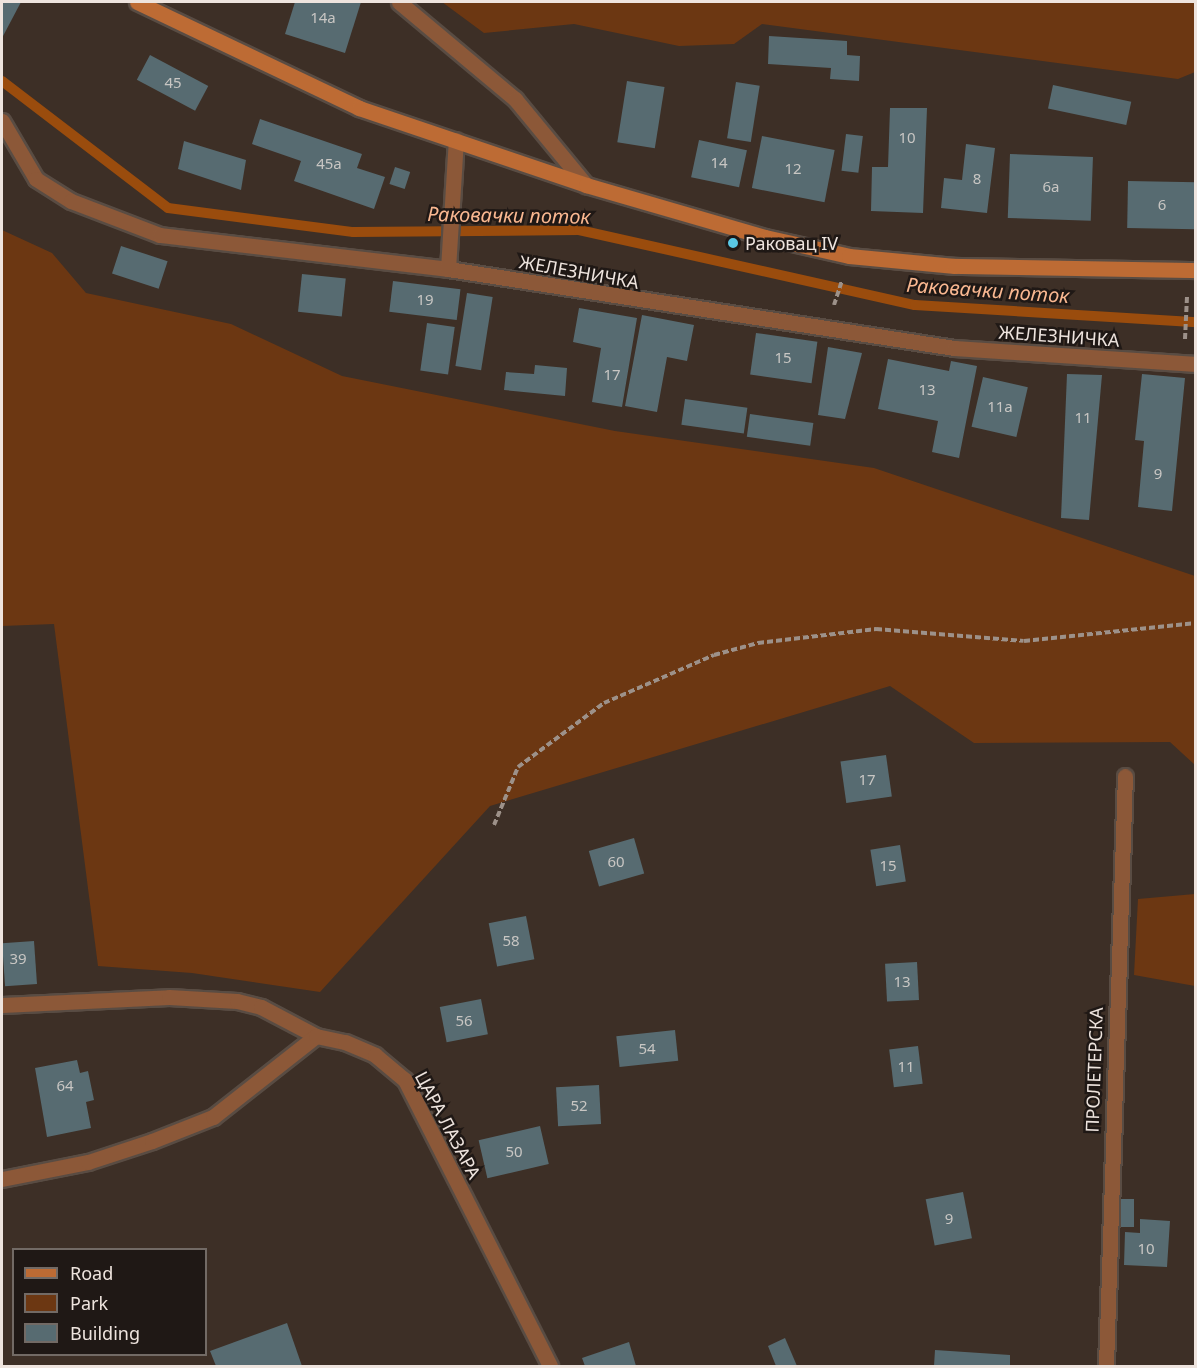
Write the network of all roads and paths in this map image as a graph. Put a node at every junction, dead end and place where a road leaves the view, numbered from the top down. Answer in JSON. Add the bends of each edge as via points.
{"nodes":[{"id":1,"x":137,"y":2,"type":"edge"},
{"id":2,"x":399,"y":2,"type":"edge"},
{"id":3,"x":2,"y":121,"type":"edge"},
{"id":4,"x":456,"y":140,"type":"junction"},
{"id":5,"x":586,"y":185,"type":"junction"},
{"id":6,"x":849,"y":256,"type":"junction"},
{"id":7,"x":448,"y":269,"type":"junction"},
{"id":8,"x":1191,"y":269,"type":"edge"},
{"id":9,"x":827,"y":331,"type":"junction"},
{"id":10,"x":1190,"y":364,"type":"edge"},
{"id":11,"x":1196,"y":623,"type":"edge"},
{"id":12,"x":1125,"y":776,"type":"dead end"},
{"id":13,"x":494,"y":825,"type":"dead end"},
{"id":14,"x":2,"y":1005,"type":"edge"},
{"id":15,"x":316,"y":1036,"type":"junction"},
{"id":16,"x":2,"y":1179,"type":"edge"},
{"id":17,"x":550,"y":1366,"type":"edge"},
{"id":18,"x":1106,"y":1366,"type":"edge"}],
"edges":[{"from":1,"to":4,"type":"street","via":[[359,108]]},
{"from":2,"to":5,"type":"street","via":[[515,99]]},
{"from":3,"to":7,"type":"street","name":"ЖЕЛЕЗНИЧКА","via":[[36,179],[71,201],[160,235]]},
{"from":4,"to":5,"type":"street"},
{"from":4,"to":7,"type":"street"},
{"from":5,"to":6,"type":"street"},
{"from":6,"to":8,"type":"street","via":[[955,266]]},
{"from":6,"to":9,"type":"path"},
{"from":7,"to":9,"type":"street","name":"ЖЕЛЕЗНИЧКА"},
{"from":8,"to":10,"type":"path"},
{"from":9,"to":10,"type":"street","name":"ЖЕЛЕЗНИЧКА","via":[[954,348]]},
{"from":11,"to":13,"type":"path","via":[[1024,641],[876,629],[758,643],[714,655],[604,703],[518,767]]},
{"from":12,"to":18,"type":"street","name":"ПРОЛЕТЕРСКА"},
{"from":14,"to":15,"type":"street","name":"ЦАРА ЛАЗАРА","via":[[169,997],[237,1001],[261,1007]]},
{"from":15,"to":16,"type":"street","via":[[213,1117],[88,1162]]},
{"from":15,"to":17,"type":"street","name":"ЦАРА ЛАЗАРА","via":[[375,1055],[405,1080]]}]}
